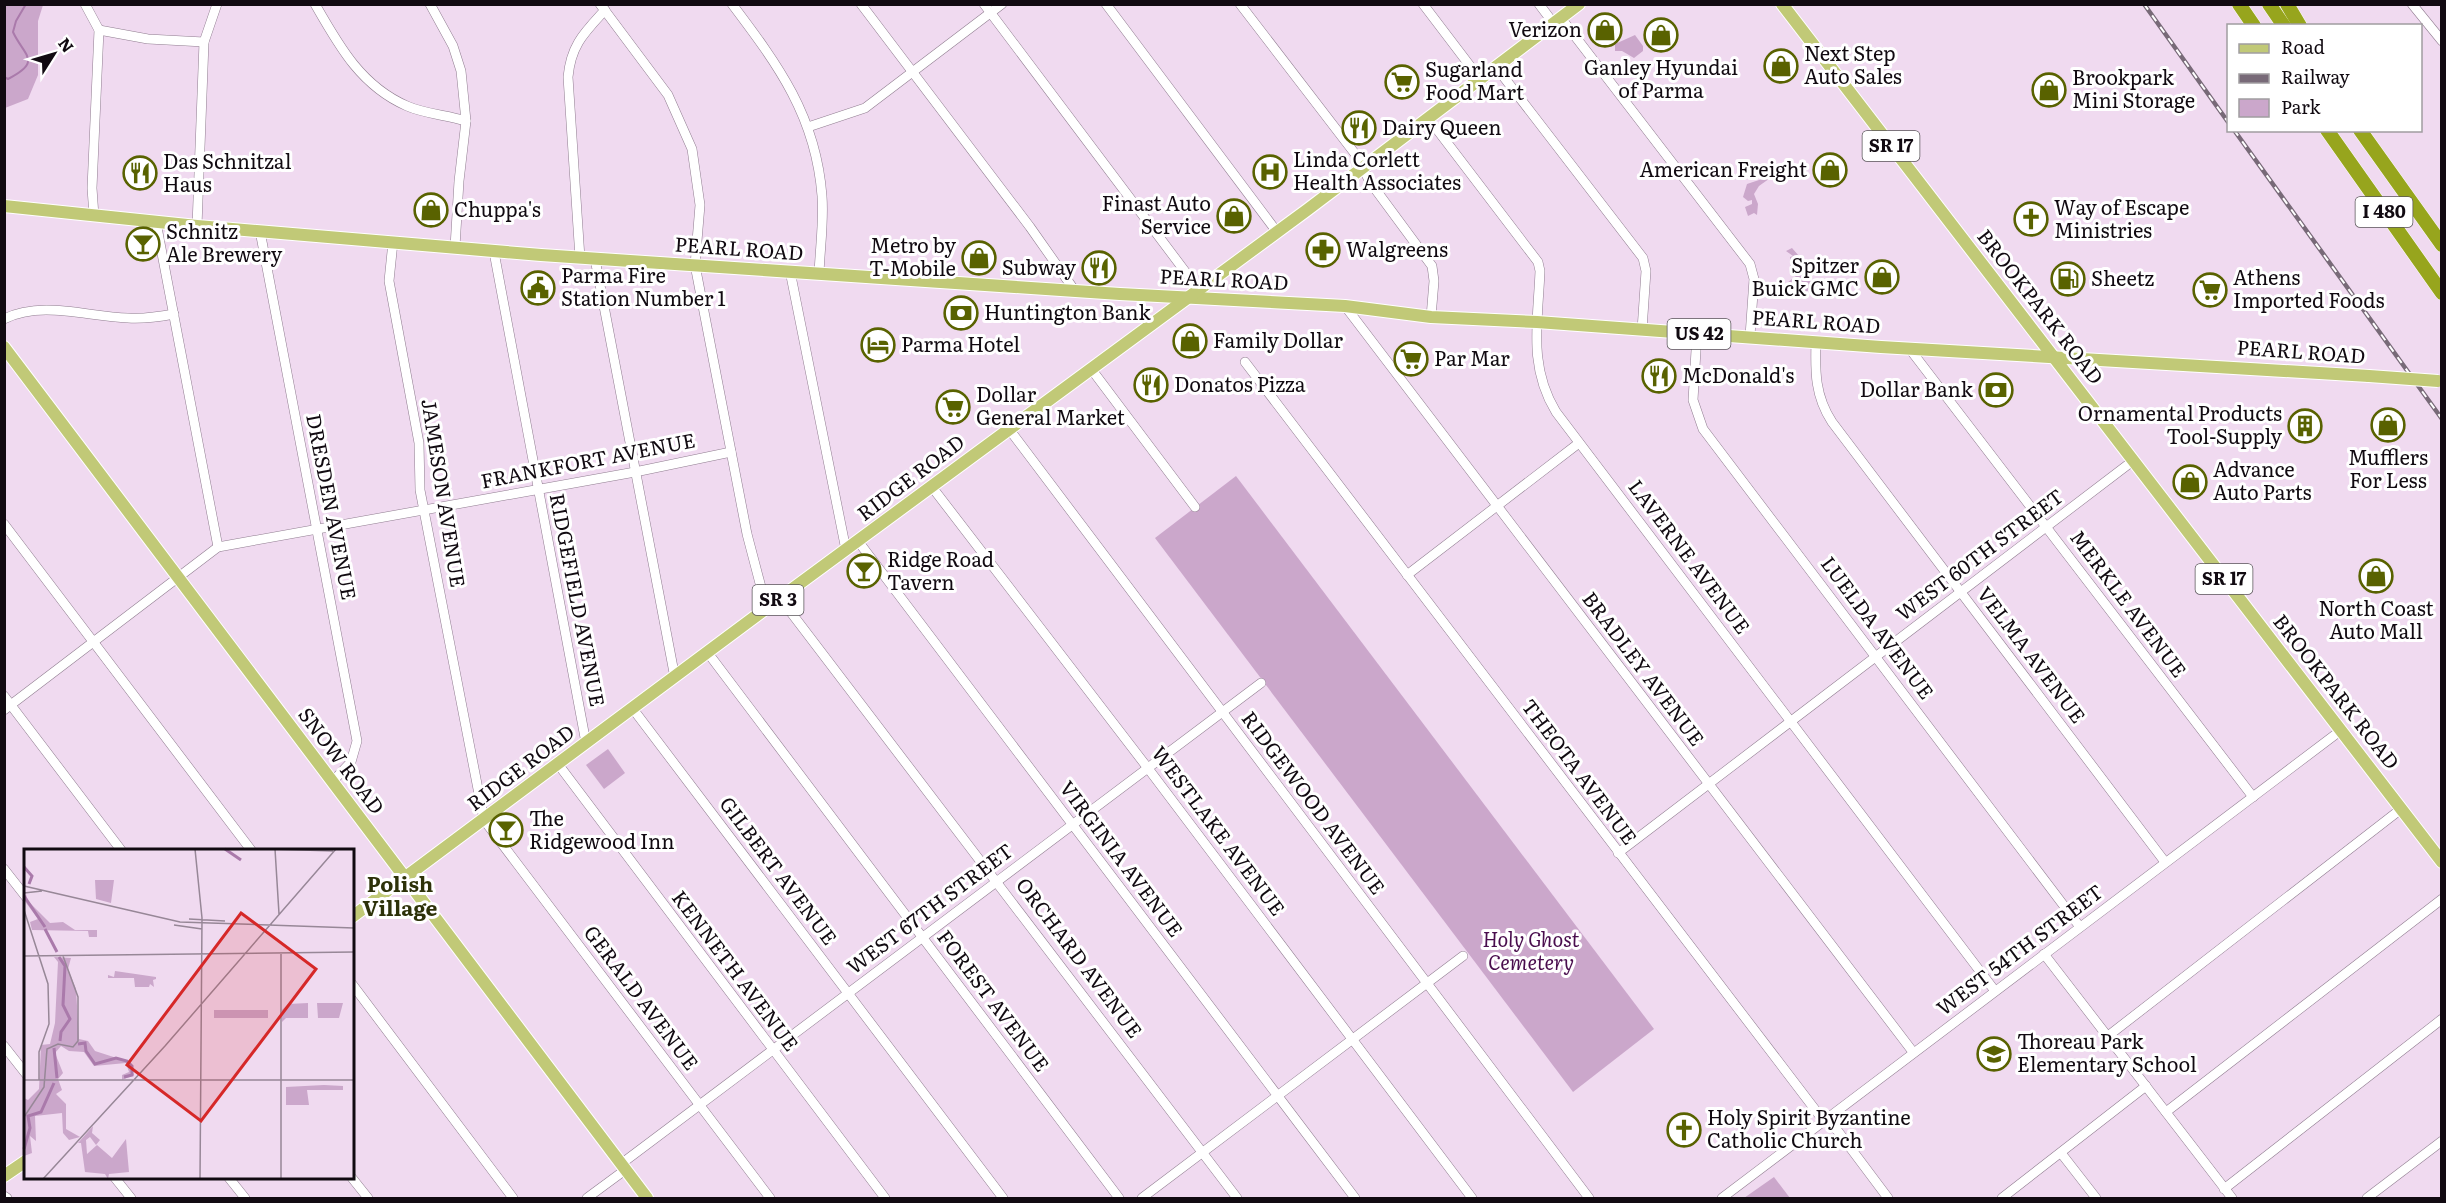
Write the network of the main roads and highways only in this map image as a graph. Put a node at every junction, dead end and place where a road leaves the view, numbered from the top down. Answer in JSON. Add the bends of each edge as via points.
{"nodes":[{"id":1,"x":1579,"y":4,"type":"edge"},
{"id":2,"x":1782,"y":4,"type":"edge"},
{"id":3,"x":2239,"y":4,"type":"edge"},
{"id":4,"x":2269,"y":4,"type":"edge"},
{"id":5,"x":2287,"y":4,"type":"edge"},
{"id":6,"x":2253,"y":24,"type":"edge"},
{"id":7,"x":2283,"y":24,"type":"edge"},
{"id":8,"x":2299,"y":24,"type":"edge"},
{"id":9,"x":2328,"y":132,"type":"edge"},
{"id":10,"x":2361,"y":132,"type":"edge"},
{"id":11,"x":2369,"y":132,"type":"edge"},
{"id":12,"x":2409,"y":200,"type":"junction"},
{"id":13,"x":4,"y":206,"type":"edge"},
{"id":14,"x":2442,"y":245,"type":"edge"},
{"id":15,"x":2442,"y":293,"type":"edge"},
{"id":16,"x":1194,"y":294,"type":"junction"},
{"id":17,"x":4,"y":347,"type":"edge"},
{"id":18,"x":2054,"y":356,"type":"junction"},
{"id":19,"x":2442,"y":382,"type":"edge"},
{"id":20,"x":2442,"y":862,"type":"edge"},
{"id":21,"x":404,"y":879,"type":"junction"},
{"id":22,"x":354,"y":916,"type":"edge"},
{"id":23,"x":24,"y":1162,"type":"edge"},
{"id":24,"x":4,"y":1176,"type":"edge"},
{"id":25,"x":646,"y":1198,"type":"edge"}],
"edges":[{"from":1,"to":16,"type":"main road","name":"RIDGE ROAD"},
{"from":2,"to":18,"type":"main road","name":"BROOKPARK ROAD","number":"SR 17"},
{"from":3,"to":6,"type":"highway"},
{"from":4,"to":7,"type":"highway"},
{"from":5,"to":8,"type":"highway"},
{"from":9,"to":15,"type":"highway","number":"I 480"},
{"from":10,"to":12,"type":"highway","number":"I 480"},
{"from":11,"to":12,"type":"highway"},
{"from":12,"to":14,"type":"highway","number":"I 480"},
{"from":13,"to":16,"type":"main road","name":"PEARL ROAD","number":"US 42","via":[[494,252],[1075,291]]},
{"from":16,"to":18,"type":"main road","name":"PEARL ROAD","number":"US 42","via":[[1431,317]]},
{"from":16,"to":21,"type":"main road","name":"RIDGE ROAD","number":"SR 3"},
{"from":17,"to":21,"type":"main road","name":"SNOW ROAD"},
{"from":18,"to":19,"type":"main road","name":"PEARL ROAD","number":"US 42","bridge":true},
{"from":18,"to":20,"type":"main road","name":"BROOKPARK ROAD","number":"SR 17"},
{"from":21,"to":22,"type":"main road","name":"RIDGE ROAD","number":"SR 3"},
{"from":21,"to":25,"type":"main road","name":"SNOW ROAD"},
{"from":23,"to":24,"type":"main road"}]}
